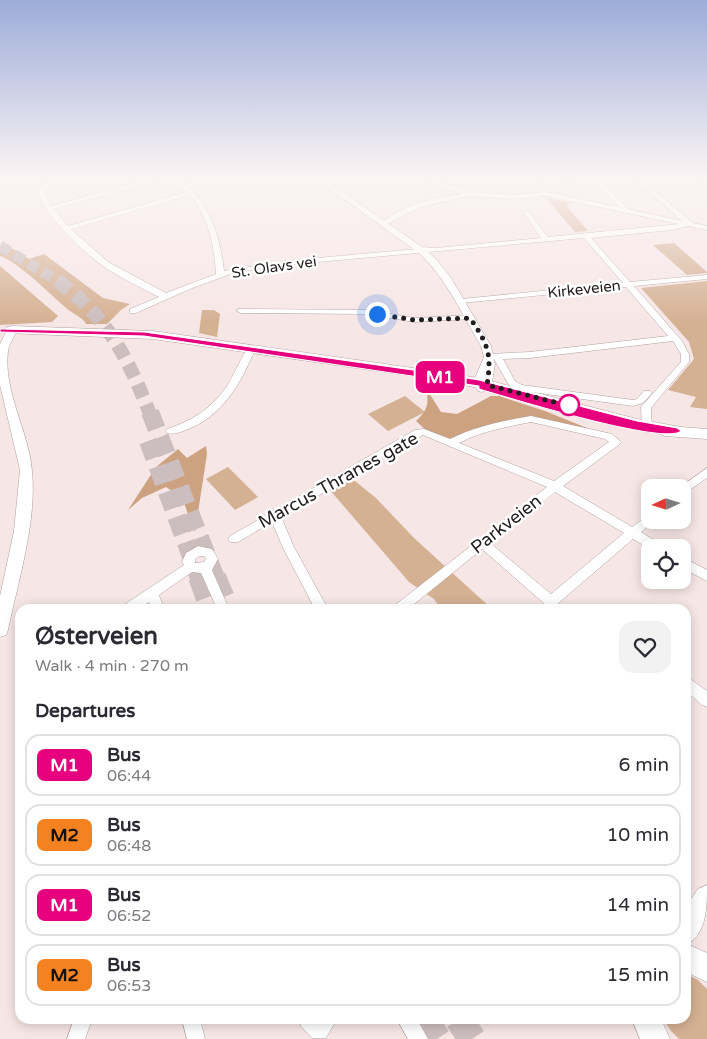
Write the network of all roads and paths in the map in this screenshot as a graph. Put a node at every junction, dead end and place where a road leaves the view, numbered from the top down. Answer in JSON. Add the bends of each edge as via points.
{"nodes":[{"id":1,"x":66,"y":225,"type":"edge"},
{"id":2,"x":77,"y":225,"type":"edge"},
{"id":3,"x":212,"y":225,"type":"edge"},
{"id":4,"x":386,"y":225,"type":"edge"},
{"id":5,"x":536,"y":225,"type":"edge"},
{"id":6,"x":677,"y":225,"type":"edge"},
{"id":7,"x":68,"y":228,"type":"junction"},
{"id":8,"x":586,"y":236,"type":"junction"},
{"id":9,"x":546,"y":240,"type":"junction"},
{"id":10,"x":422,"y":251,"type":"junction"},
{"id":11,"x":220,"y":275,"type":"junction"},
{"id":12,"x":707,"y":277,"type":"edge"},
{"id":13,"x":629,"y":285,"type":"junction"},
{"id":14,"x":169,"y":296,"type":"junction"},
{"id":15,"x":461,"y":301,"type":"junction"},
{"id":16,"x":241,"y":311,"type":"dead end"},
{"id":17,"x":133,"y":312,"type":"dead end"},
{"id":18,"x":470,"y":318,"type":"junction"},
{"id":19,"x":6,"y":331,"type":"edge"},
{"id":20,"x":675,"y":338,"type":"junction"},
{"id":21,"x":251,"y":350,"type":"junction"},
{"id":22,"x":493,"y":357,"type":"junction"},
{"id":23,"x":480,"y":385,"type":"junction"},
{"id":24,"x":647,"y":393,"type":"dead end"},
{"id":25,"x":647,"y":427,"type":"junction"},
{"id":26,"x":171,"y":431,"type":"dead end"},
{"id":27,"x":707,"y":434,"type":"edge"},
{"id":28,"x":452,"y":442,"type":"junction"},
{"id":29,"x":707,"y":472,"type":"edge"},
{"id":30,"x":691,"y":484,"type":"edge"},
{"id":31,"x":553,"y":485,"type":"junction"},
{"id":32,"x":274,"y":514,"type":"junction"},
{"id":33,"x":641,"y":526,"type":"edge"},
{"id":34,"x":633,"y":533,"type":"junction"},
{"id":35,"x":234,"y":539,"type":"dead end"},
{"id":36,"x":643,"y":539,"type":"edge"},
{"id":37,"x":482,"y":544,"type":"junction"},
{"id":38,"x":191,"y":567,"type":"junction"},
{"id":39,"x":691,"y":567,"type":"edge"},
{"id":40,"x":204,"y":568,"type":"junction"},
{"id":41,"x":707,"y":576,"type":"edge"},
{"id":42,"x":152,"y":592,"type":"junction"},
{"id":43,"x":135,"y":604,"type":"edge"},
{"id":44,"x":156,"y":604,"type":"edge"},
{"id":45,"x":221,"y":604,"type":"edge"},
{"id":46,"x":319,"y":604,"type":"edge"},
{"id":47,"x":405,"y":604,"type":"edge"},
{"id":48,"x":0,"y":630,"type":"edge"},
{"id":49,"x":691,"y":686,"type":"edge"},
{"id":50,"x":707,"y":700,"type":"edge"},
{"id":51,"x":707,"y":898,"type":"edge"},
{"id":52,"x":691,"y":923,"type":"edge"},
{"id":53,"x":691,"y":960,"type":"edge"},
{"id":54,"x":707,"y":968,"type":"edge"},
{"id":55,"x":81,"y":1024,"type":"edge"},
{"id":56,"x":192,"y":1024,"type":"edge"},
{"id":57,"x":313,"y":1024,"type":"edge"},
{"id":58,"x":324,"y":1024,"type":"edge"},
{"id":59,"x":410,"y":1024,"type":"edge"},
{"id":60,"x":645,"y":1024,"type":"edge"},
{"id":61,"x":648,"y":1024,"type":"edge"},
{"id":62,"x":76,"y":1039,"type":"edge"},
{"id":63,"x":196,"y":1039,"type":"edge"},
{"id":64,"x":420,"y":1039,"type":"edge"},
{"id":65,"x":645,"y":1039,"type":"edge"},
{"id":66,"x":655,"y":1039,"type":"edge"}],
"edges":[{"from":1,"to":7,"type":"street"},
{"from":2,"to":7,"type":"street"},
{"from":3,"to":11,"type":"street"},
{"from":4,"to":10,"type":"street"},
{"from":5,"to":9,"type":"street"},
{"from":6,"to":8,"type":"street","name":"St. Olavs vei"},
{"from":7,"to":14,"type":"street","via":[[104,263]]},
{"from":8,"to":9,"type":"street","name":"St. Olavs vei"},
{"from":8,"to":13,"type":"street"},
{"from":9,"to":10,"type":"street","name":"St. Olavs vei"},
{"from":10,"to":11,"type":"street","name":"St. Olavs vei","via":[[284,263]]},
{"from":10,"to":15,"type":"street","via":[[442,272]]},
{"from":11,"to":14,"type":"street","name":"St. Olavs vei"},
{"from":12,"to":13,"type":"street","name":"Kirkeveien"},
{"from":13,"to":15,"type":"street","name":"Kirkeveien"},
{"from":13,"to":20,"type":"street"},
{"from":14,"to":17,"type":"street","name":"St. Olavs vei"},
{"from":15,"to":18,"type":"street"},
{"from":16,"to":18,"type":"street","via":[[368,312],[414,320]]},
{"from":18,"to":22,"type":"street"},
{"from":19,"to":21,"type":"main road","via":[[144,334]]},
{"from":19,"to":48,"type":"street","via":[[2,370],[26,481],[23,517]]},
{"from":20,"to":22,"type":"street"},
{"from":20,"to":25,"type":"street","via":[[686,359],[648,404]]},
{"from":21,"to":23,"type":"main road"},
{"from":21,"to":26,"type":"street","via":[[226,396],[187,427]]},
{"from":22,"to":23,"type":"street"},
{"from":22,"to":24,"type":"street","via":[[512,383],[520,388],[633,403]]},
{"from":23,"to":25,"type":"main road","via":[[593,418]]},
{"from":25,"to":27,"type":"main road"},
{"from":28,"to":31,"type":"street","name":"Marcus Thranes gate"},
{"from":28,"to":31,"type":"street","name":"Parkveien","via":[[496,425],[531,419],[608,436],[616,442]]},
{"from":28,"to":32,"type":"street","name":"Marcus Thranes gate","via":[[431,433],[419,432]]},
{"from":29,"to":30,"type":"street"},
{"from":31,"to":34,"type":"street","name":"Marcus Thranes gate"},
{"from":31,"to":37,"type":"street","name":"Parkveien"},
{"from":32,"to":35,"type":"street","name":"Marcus Thranes gate"},
{"from":32,"to":46,"type":"street"},
{"from":33,"to":34,"type":"street"},
{"from":34,"to":36,"type":"street","name":"Marcus Thranes gate"},
{"from":34,"to":37,"type":"street","via":[[551,602]]},
{"from":37,"to":47,"type":"street","name":"Parkveien"},
{"from":38,"to":40,"type":"street","via":[[197,570]]},
{"from":38,"to":40,"type":"street","via":[[188,562],[190,556],[201,551],[212,556],[210,564]]},
{"from":38,"to":42,"type":"street"},
{"from":39,"to":41,"type":"street"},
{"from":40,"to":45,"type":"street"},
{"from":42,"to":43,"type":"street"},
{"from":42,"to":44,"type":"street"},
{"from":49,"to":50,"type":"street"},
{"from":51,"to":52,"type":"main road"},
{"from":53,"to":54,"type":"main road"},
{"from":55,"to":62,"type":"street"},
{"from":56,"to":63,"type":"street"},
{"from":57,"to":58,"type":"street","via":[[319,1031]]},
{"from":59,"to":64,"type":"street"},
{"from":60,"to":65,"type":"main road"},
{"from":61,"to":66,"type":"main road"}]}
